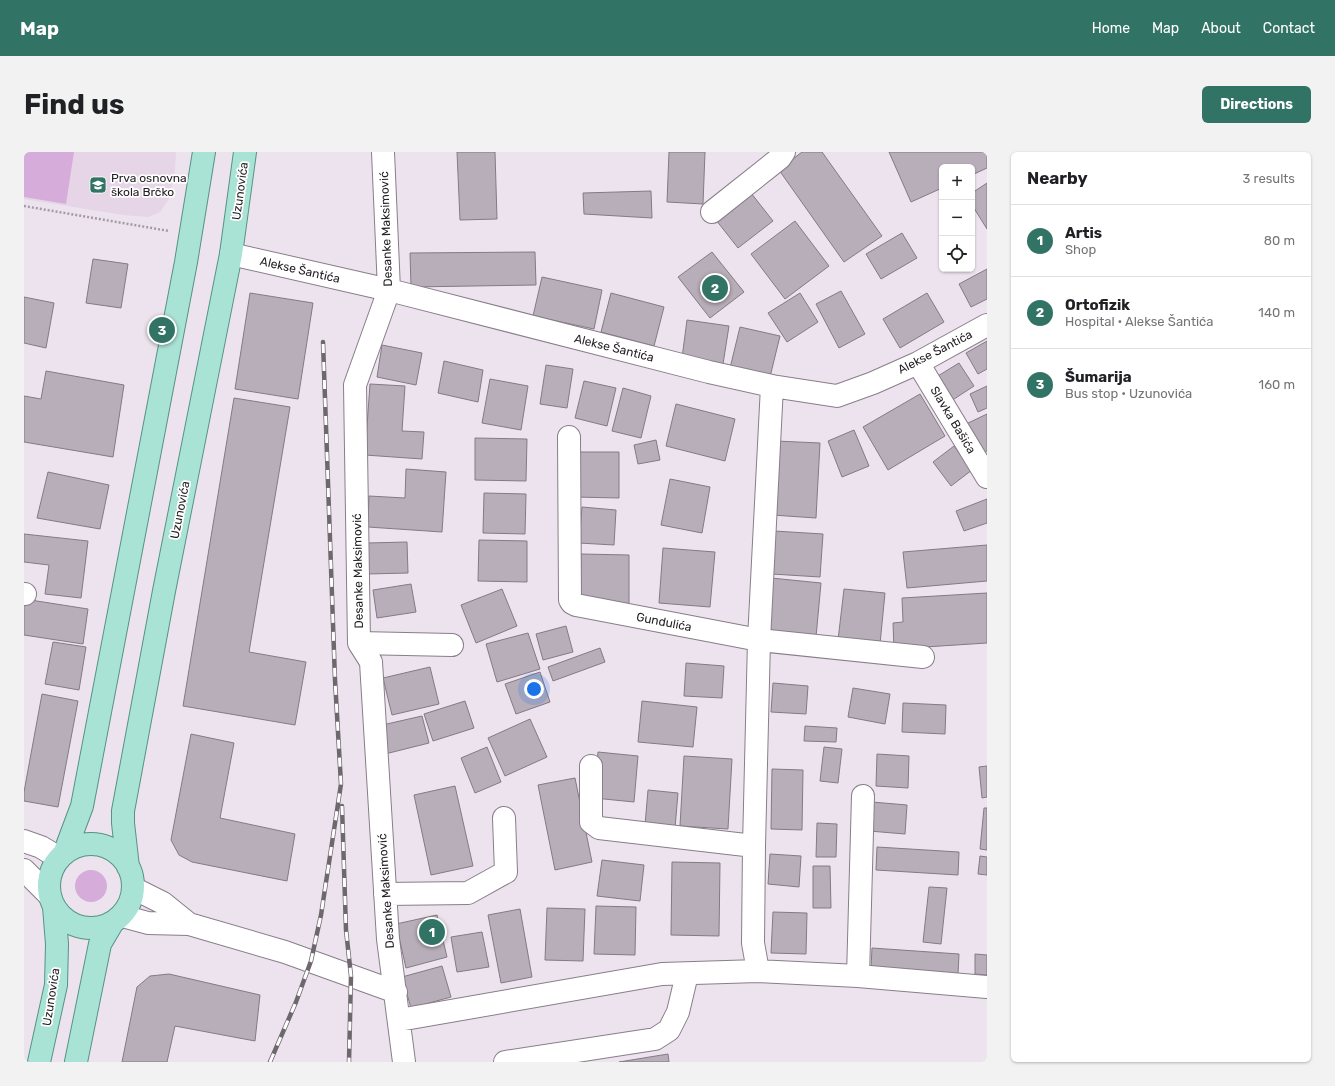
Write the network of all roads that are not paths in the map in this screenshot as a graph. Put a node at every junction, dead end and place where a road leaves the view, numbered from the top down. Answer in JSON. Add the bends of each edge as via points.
{"nodes":[{"id":1,"x":204,"y":152,"type":"edge"},
{"id":2,"x":245,"y":152,"type":"edge"},
{"id":3,"x":383,"y":152,"type":"edge"},
{"id":4,"x":784,"y":152,"type":"edge"},
{"id":5,"x":712,"y":212,"type":"dead end"},
{"id":6,"x":231,"y":254,"type":"junction"},
{"id":7,"x":389,"y":290,"type":"junction"},
{"id":8,"x":987,"y":325,"type":"edge"},
{"id":9,"x":918,"y":363,"type":"junction"},
{"id":10,"x":772,"y":386,"type":"junction"},
{"id":11,"x":569,"y":437,"type":"dead end"},
{"id":12,"x":987,"y":477,"type":"edge"},
{"id":13,"x":759,"y":640,"type":"junction"},
{"id":14,"x":359,"y":643,"type":"junction"},
{"id":15,"x":452,"y":645,"type":"dead end"},
{"id":16,"x":923,"y":657,"type":"dead end"},
{"id":17,"x":591,"y":766,"type":"dead end"},
{"id":18,"x":863,"y":796,"type":"dead end"},
{"id":19,"x":504,"y":818,"type":"dead end"},
{"id":20,"x":24,"y":841,"type":"edge"},
{"id":21,"x":754,"y":846,"type":"junction"},
{"id":22,"x":61,"y":856,"type":"junction"},
{"id":23,"x":24,"y":870,"type":"edge"},
{"id":24,"x":131,"y":878,"type":"junction"},
{"id":25,"x":385,"y":894,"type":"junction"},
{"id":26,"x":52,"y":901,"type":"junction"},
{"id":27,"x":117,"y":919,"type":"junction"},
{"id":28,"x":189,"y":924,"type":"junction"},
{"id":29,"x":758,"y":971,"type":"junction"},
{"id":30,"x":687,"y":974,"type":"junction"},
{"id":31,"x":858,"y":976,"type":"junction"},
{"id":32,"x":987,"y":987,"type":"edge"},
{"id":33,"x":396,"y":992,"type":"junction"},
{"id":34,"x":399,"y":1020,"type":"junction"},
{"id":35,"x":40,"y":1062,"type":"edge"},
{"id":36,"x":76,"y":1062,"type":"edge"},
{"id":37,"x":404,"y":1062,"type":"edge"},
{"id":38,"x":505,"y":1062,"type":"edge"}],
"edges":[{"from":1,"to":22,"type":"main road","via":[[191,234],[82,806]]},
{"from":2,"to":6,"type":"main road","name":"Uzunovića"},
{"from":3,"to":7,"type":"street","name":"Desanke Maksimović"},
{"from":4,"to":5,"type":"street","via":[[780,158]]},
{"from":6,"to":7,"type":"street","name":"Alekse Šantića"},
{"from":6,"to":24,"type":"main road","name":"Uzunovića","via":[[123,811]]},
{"from":7,"to":10,"type":"street","name":"Alekse Šantića"},
{"from":7,"to":14,"type":"street","name":"Desanke Maksimović","via":[[355,385]]},
{"from":8,"to":9,"type":"street","name":"Alekse Šantića"},
{"from":9,"to":10,"type":"street","name":"Alekse Šantića","via":[[837,396]]},
{"from":9,"to":12,"type":"street","name":"Slavka Bašića"},
{"from":10,"to":13,"type":"street"},
{"from":11,"to":13,"type":"street","name":"Gundulića","via":[[572,603]]},
{"from":13,"to":16,"type":"street","name":"Gundulića"},
{"from":13,"to":21,"type":"street"},
{"from":14,"to":15,"type":"street"},
{"from":14,"to":25,"type":"street","name":"Desanke Maksimović","via":[[371,662]]},
{"from":17,"to":21,"type":"street","via":[[591,822],[599,828]]},
{"from":18,"to":31,"type":"street"},
{"from":19,"to":25,"type":"street","via":[[506,872],[468,893]]},
{"from":20,"to":22,"type":"street"},
{"from":21,"to":29,"type":"street","via":[[753,943]]},
{"from":22,"to":24,"type":"main road","via":[[80,845],[105,846],[116,852],[125,862]]},
{"from":22,"to":26,"type":"main road","via":[[53,868],[49,881]]},
{"from":23,"to":26,"type":"street"},
{"from":24,"to":27,"type":"main road","via":[[132,898]]},
{"from":24,"to":28,"type":"street"},
{"from":25,"to":33,"type":"street","name":"Desanke Maksimović","via":[[388,939]]},
{"from":26,"to":27,"type":"main road","via":[[62,918],[87,929],[100,928]]},
{"from":26,"to":35,"type":"main road","name":"Uzunovića","via":[[57,944],[56,985]]},
{"from":27,"to":28,"type":"street"},
{"from":27,"to":36,"type":"main road","via":[[103,937],[98,951]]},
{"from":28,"to":33,"type":"street","via":[[291,954]]},
{"from":29,"to":30,"type":"street"},
{"from":29,"to":31,"type":"street"},
{"from":30,"to":34,"type":"street","via":[[662,974]]},
{"from":30,"to":38,"type":"street","via":[[678,1012],[669,1030],[655,1039]]},
{"from":31,"to":32,"type":"street"},
{"from":33,"to":34,"type":"street","name":"Desanke Maksimović"},
{"from":34,"to":37,"type":"street","name":"Desanke Maksimović"}]}
